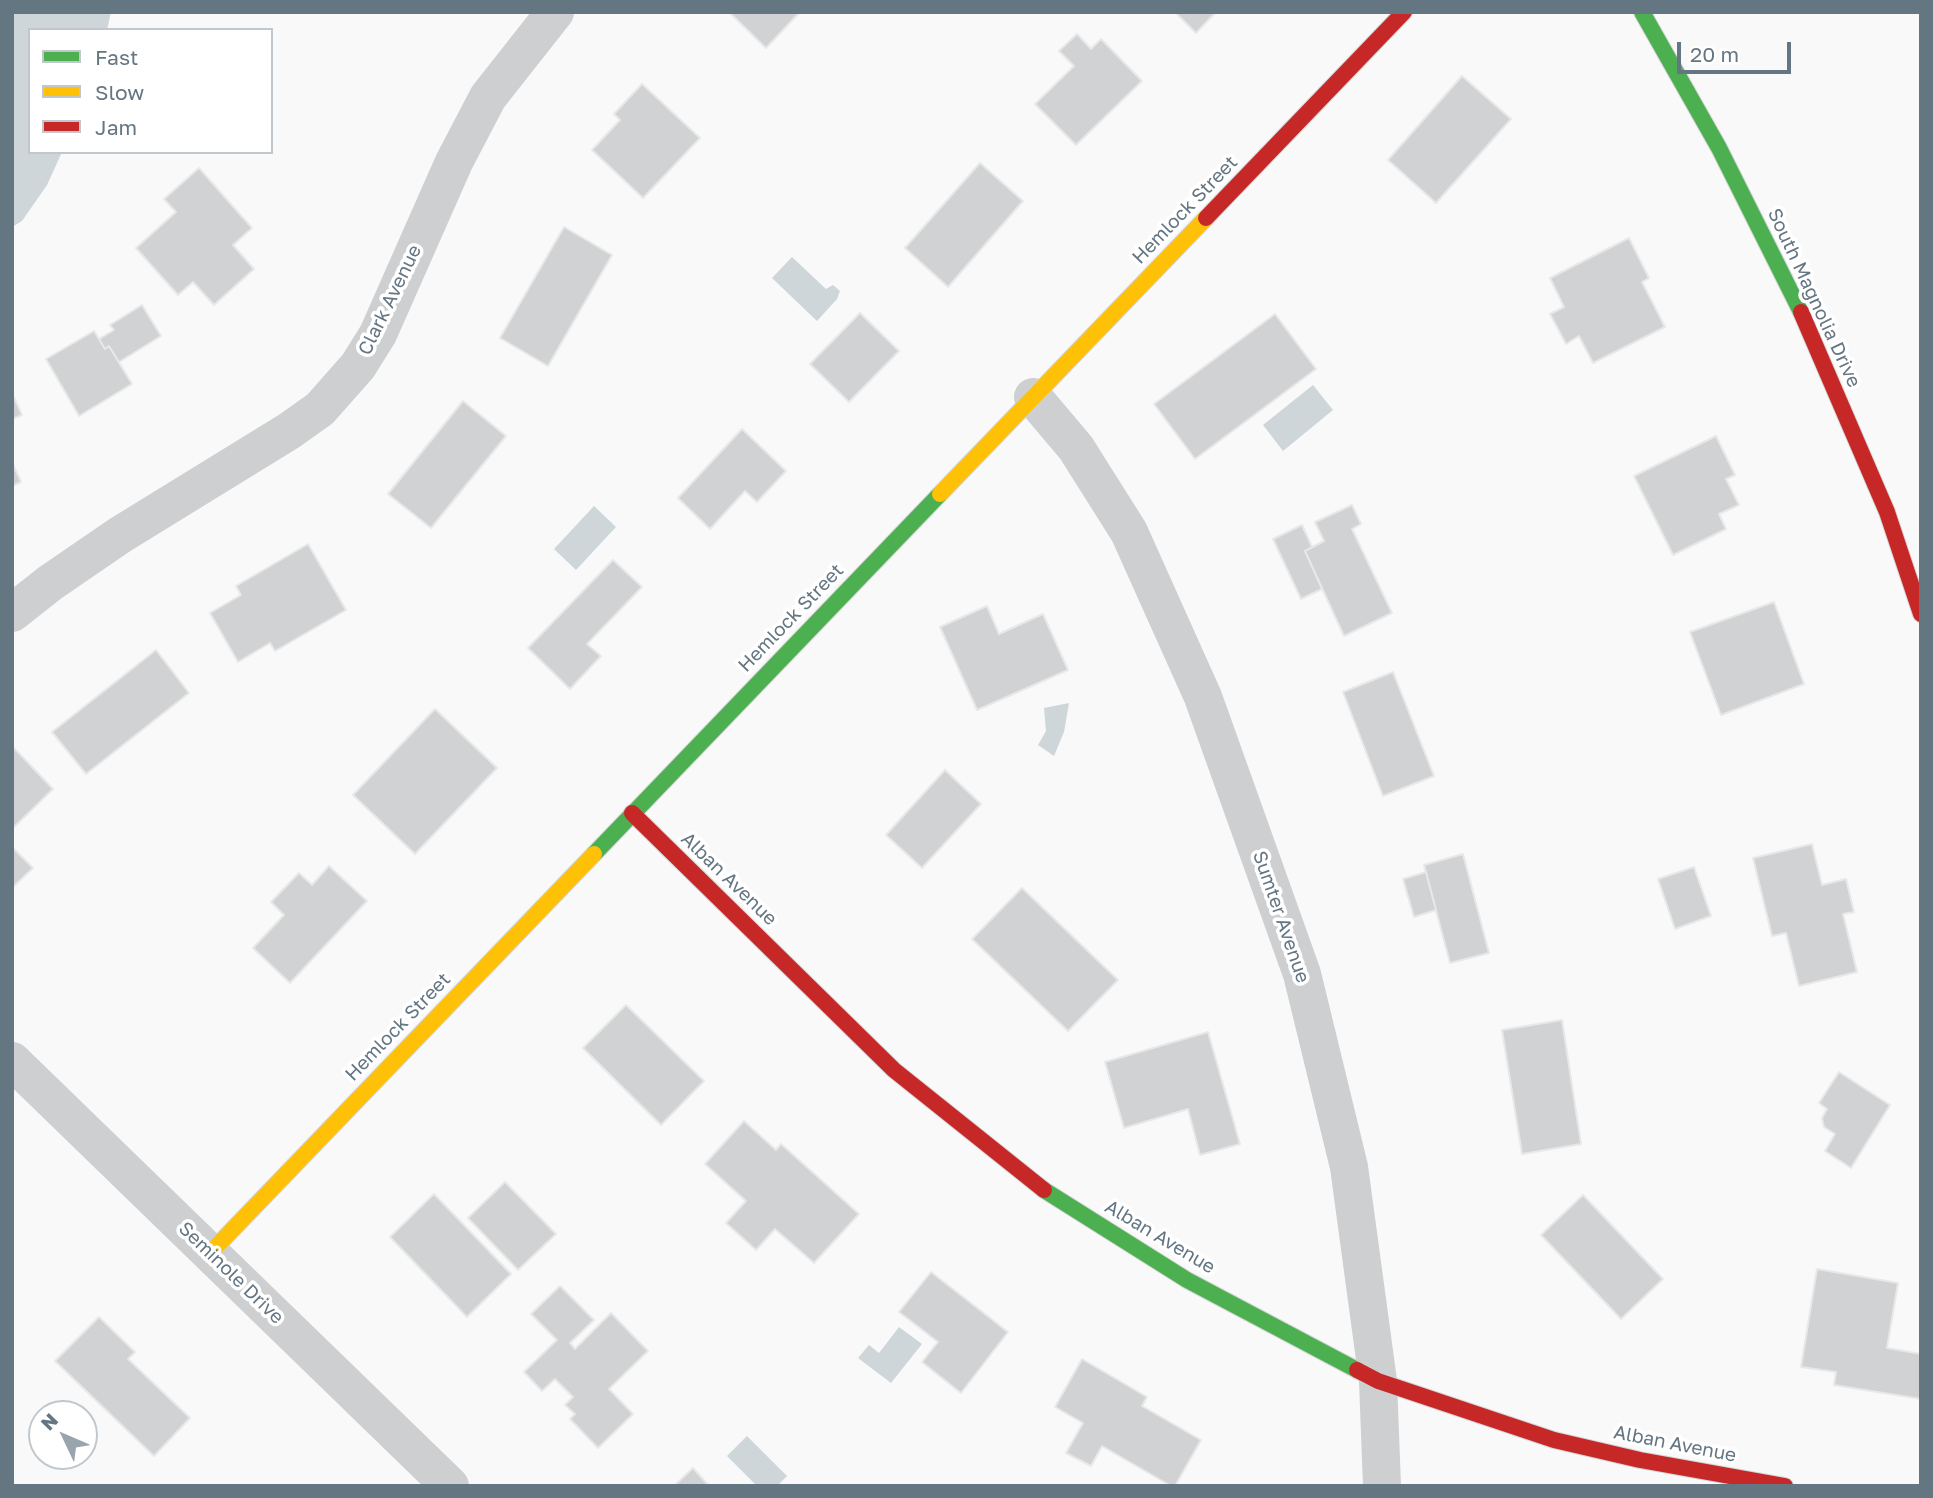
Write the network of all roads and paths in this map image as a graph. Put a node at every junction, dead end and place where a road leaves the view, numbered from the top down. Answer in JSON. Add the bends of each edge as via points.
{"nodes":[{"id":1,"x":555,"y":12,"type":"edge"},
{"id":2,"x":1404,"y":12,"type":"edge"},
{"id":3,"x":1642,"y":12,"type":"edge"},
{"id":4,"x":1033,"y":397,"type":"junction"},
{"id":5,"x":12,"y":613,"type":"edge"},
{"id":6,"x":1921,"y":614,"type":"edge"},
{"id":7,"x":632,"y":813,"type":"junction"},
{"id":8,"x":12,"y":1061,"type":"edge"},
{"id":9,"x":210,"y":1253,"type":"junction"},
{"id":10,"x":1378,"y":1381,"type":"junction"},
{"id":11,"x":450,"y":1486,"type":"edge"},
{"id":12,"x":1382,"y":1486,"type":"edge"},
{"id":13,"x":1785,"y":1486,"type":"edge"}],
"edges":[{"from":1,"to":5,"type":"street","name":"Clark Avenue","via":[[488,97],[377,334],[358,366],[320,409],[120,535]]},
{"from":2,"to":4,"type":"street","name":"Hemlock Street"},
{"from":3,"to":6,"type":"street","name":"South Magnolia Drive","via":[[1804,317],[1887,512]]},
{"from":4,"to":7,"type":"street","name":"Hemlock Street"},
{"from":4,"to":10,"type":"street","name":"Sumter Avenue","via":[[1076,448],[1129,532],[1203,697],[1302,974],[1349,1167]]},
{"from":7,"to":9,"type":"street","name":"Hemlock Street"},
{"from":7,"to":10,"type":"street","name":"Alban Avenue","via":[[894,1070],[1043,1189],[1187,1280]]},
{"from":8,"to":9,"type":"street","name":"Seminole Drive"},
{"from":9,"to":11,"type":"street","name":"Seminole Drive"},
{"from":10,"to":12,"type":"street","name":"Sumter Avenue"},
{"from":10,"to":13,"type":"street","name":"Alban Avenue","via":[[1554,1440]]}]}
